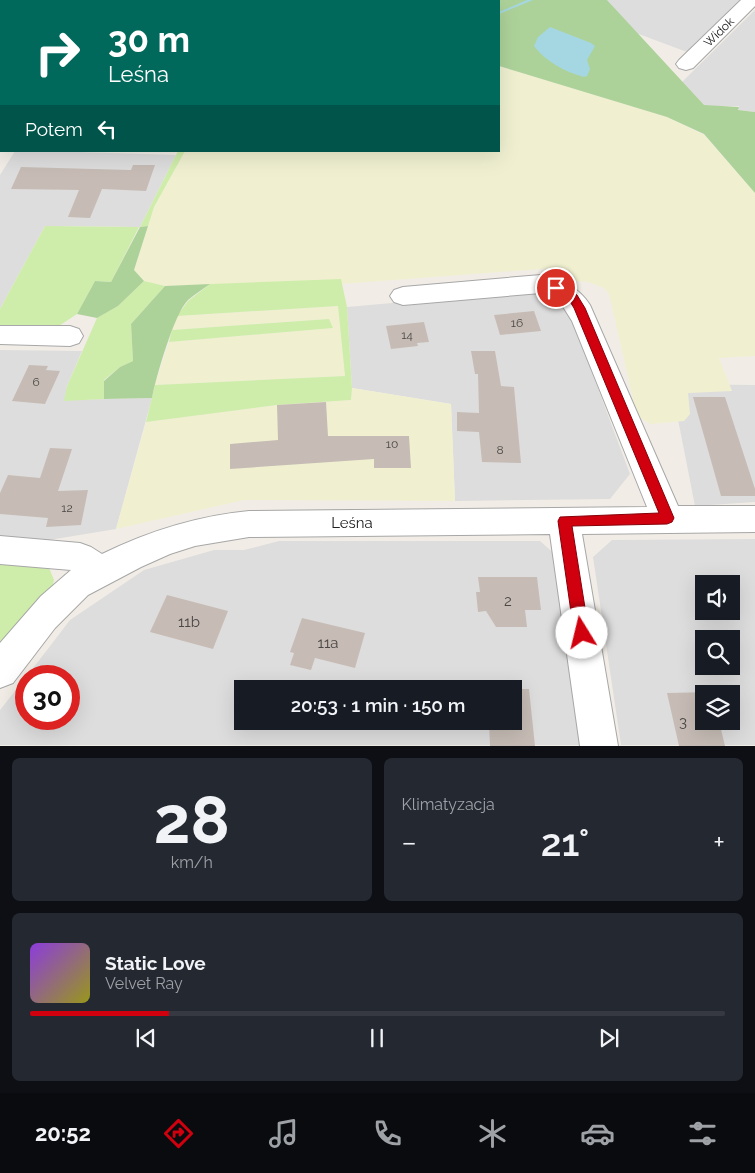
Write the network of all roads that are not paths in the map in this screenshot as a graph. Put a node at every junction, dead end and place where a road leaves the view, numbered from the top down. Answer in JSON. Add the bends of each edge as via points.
{"nodes":[{"id":1,"x":751,"y":0,"type":"edge"},
{"id":2,"x":686,"y":64,"type":"dead end"},
{"id":3,"x":403,"y":296,"type":"dead end"},
{"id":4,"x":0,"y":335,"type":"edge"},
{"id":5,"x":70,"y":336,"type":"dead end"},
{"id":6,"x":667,"y":518,"type":"junction"},
{"id":7,"x":755,"y":519,"type":"edge"},
{"id":8,"x":564,"y":521,"type":"junction"},
{"id":9,"x":0,"y":550,"type":"edge"},
{"id":10,"x":100,"y":571,"type":"junction"},
{"id":11,"x":0,"y":671,"type":"edge"},
{"id":12,"x":599,"y":746,"type":"edge"}],
"edges":[{"from":1,"to":2,"type":"street","name":"Widok"},
{"from":3,"to":6,"type":"street","via":[[541,284],[573,298]]},
{"from":4,"to":5,"type":"street"},
{"from":6,"to":7,"type":"street","name":"Leśna"},
{"from":6,"to":8,"type":"street","name":"Leśna"},
{"from":8,"to":10,"type":"street","name":"Leśna","via":[[227,526],[168,539]]},
{"from":8,"to":12,"type":"street"},
{"from":9,"to":10,"type":"street","via":[[80,557]]},
{"from":10,"to":11,"type":"street","name":"Leśna","via":[[73,587],[32,630]]}]}
